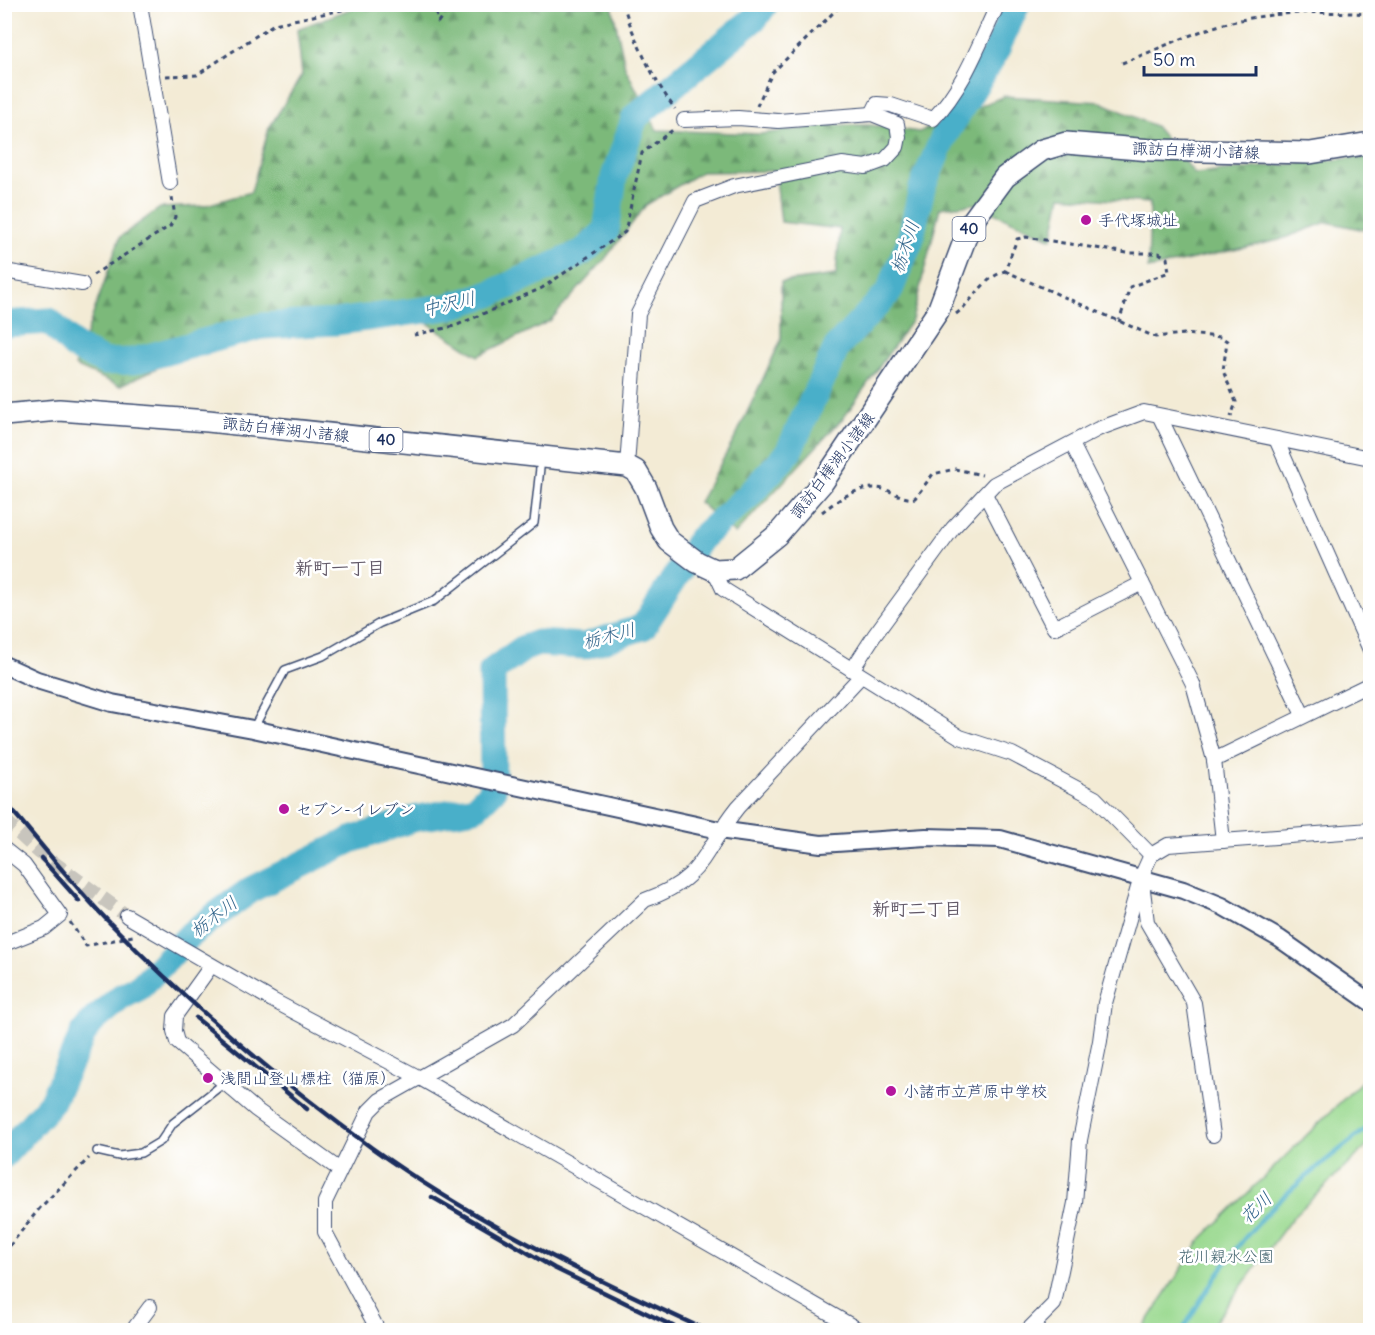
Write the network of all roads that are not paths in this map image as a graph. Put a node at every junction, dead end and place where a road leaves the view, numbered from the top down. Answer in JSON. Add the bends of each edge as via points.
{"nodes":[{"id":1,"x":140,"y":4,"type":"edge"},
{"id":2,"x":998,"y":4,"type":"edge"},
{"id":3,"x":872,"y":114,"type":"junction"},
{"id":4,"x":684,"y":120,"type":"road end"},
{"id":5,"x":1371,"y":143,"type":"edge"},
{"id":6,"x":170,"y":183,"type":"road end"},
{"id":7,"x":4,"y":271,"type":"edge"},
{"id":8,"x":81,"y":284,"type":"road end"},
{"id":9,"x":4,"y":415,"type":"edge"},
{"id":10,"x":1160,"y":417,"type":"junction"},
{"id":11,"x":1276,"y":439,"type":"junction"},
{"id":12,"x":1072,"y":444,"type":"junction"},
{"id":13,"x":541,"y":457,"type":"junction"},
{"id":14,"x":1371,"y":458,"type":"edge"},
{"id":15,"x":627,"y":466,"type":"junction"},
{"id":16,"x":985,"y":494,"type":"junction"},
{"id":17,"x":714,"y":570,"type":"junction"},
{"id":18,"x":1142,"y":583,"type":"junction"},
{"id":19,"x":1371,"y":650,"type":"edge"},
{"id":20,"x":4,"y":665,"type":"edge"},
{"id":21,"x":857,"y":673,"type":"junction"},
{"id":22,"x":1371,"y":684,"type":"edge"},
{"id":23,"x":1303,"y":715,"type":"junction"},
{"id":24,"x":252,"y":729,"type":"junction"},
{"id":25,"x":1214,"y":760,"type":"junction"},
{"id":26,"x":719,"y":830,"type":"junction"},
{"id":27,"x":1371,"y":830,"type":"edge"},
{"id":28,"x":1223,"y":841,"type":"junction"},
{"id":29,"x":4,"y":849,"type":"edge"},
{"id":30,"x":1151,"y":855,"type":"junction"},
{"id":31,"x":1141,"y":877,"type":"junction"},
{"id":32,"x":127,"y":916,"type":"tunnel mouth"},
{"id":33,"x":4,"y":944,"type":"edge"},
{"id":34,"x":212,"y":966,"type":"junction"},
{"id":35,"x":1371,"y":1002,"type":"edge"},
{"id":36,"x":418,"y":1077,"type":"junction"},
{"id":37,"x":223,"y":1084,"type":"junction"},
{"id":38,"x":1213,"y":1135,"type":"dead end"},
{"id":39,"x":98,"y":1151,"type":"road end"},
{"id":40,"x":340,"y":1170,"type":"junction"},
{"id":41,"x":150,"y":1306,"type":"dead end"},
{"id":42,"x":133,"y":1330,"type":"edge"},
{"id":43,"x":378,"y":1330,"type":"edge"},
{"id":44,"x":858,"y":1330,"type":"edge"},
{"id":45,"x":1028,"y":1330,"type":"edge"}],
"edges":[{"from":1,"to":6,"type":"street"},
{"from":2,"to":3,"type":"street","via":[[963,80],[933,119],[891,105],[877,104]]},
{"from":3,"to":4,"type":"street","via":[[778,121]]},
{"from":3,"to":15,"type":"street","via":[[897,124],[897,147],[885,160],[866,167],[842,164],[734,186],[695,201],[638,314]]},
{"from":5,"to":17,"type":"main road","name":"諏訪白樺湖小諸線","number":"40","via":[[1310,153],[1151,150],[1066,143],[1042,150],[1005,177],[971,223],[933,320],[837,463],[796,516],[735,568]]},
{"from":7,"to":8,"type":"street"},
{"from":9,"to":13,"type":"main road","name":"諏訪白樺湖小諸線","number":"40","via":[[59,410],[196,420]]},
{"from":10,"to":11,"type":"street"},
{"from":10,"to":12,"type":"street","via":[[1144,412],[1098,429]]},
{"from":10,"to":23,"type":"street"},
{"from":11,"to":14,"type":"street"},
{"from":11,"to":19,"type":"street"},
{"from":12,"to":16,"type":"street","via":[[1002,480]]},
{"from":12,"to":18,"type":"street"},
{"from":13,"to":15,"type":"main road","name":"諏訪白樺湖小諸線","number":"40"},
{"from":13,"to":24,"type":"lane","via":[[534,523],[434,602],[380,623],[323,656],[285,670]]},
{"from":15,"to":17,"type":"main road","via":[[636,471],[646,488],[669,541]]},
{"from":16,"to":18,"type":"street","via":[[1054,628]]},
{"from":16,"to":21,"type":"street","via":[[953,528]]},
{"from":17,"to":21,"type":"street","via":[[723,588]]},
{"from":18,"to":25,"type":"street","via":[[1193,684]]},
{"from":20,"to":24,"type":"street","via":[[46,683],[112,703]]},
{"from":21,"to":26,"type":"street"},
{"from":21,"to":30,"type":"street","via":[[960,736],[1011,754],[1095,798]]},
{"from":22,"to":23,"type":"street"},
{"from":23,"to":25,"type":"street"},
{"from":24,"to":26,"type":"street"},
{"from":25,"to":28,"type":"street"},
{"from":26,"to":31,"type":"street","via":[[821,844],[926,837],[1000,839]]},
{"from":26,"to":36,"type":"street","via":[[685,882],[645,900],[513,1024]]},
{"from":27,"to":28,"type":"street"},
{"from":28,"to":30,"type":"street","via":[[1168,845]]},
{"from":29,"to":33,"type":"street","via":[[24,865],[60,915],[44,928]]},
{"from":30,"to":31,"type":"street"},
{"from":31,"to":35,"type":"street","via":[[1222,906],[1280,939]]},
{"from":31,"to":38,"type":"street","via":[[1147,922],[1194,1003]]},
{"from":31,"to":45,"type":"street","via":[[1104,1003],[1080,1140],[1075,1203],[1054,1304]]},
{"from":32,"to":34,"type":"street"},
{"from":34,"to":36,"type":"street"},
{"from":34,"to":37,"type":"street","via":[[175,1016],[174,1031],[177,1042]]},
{"from":36,"to":40,"type":"street","via":[[380,1100],[369,1112]]},
{"from":36,"to":44,"type":"street"},
{"from":37,"to":39,"type":"lane","via":[[173,1123],[162,1141],[141,1153],[119,1156]]},
{"from":37,"to":40,"type":"street"},
{"from":40,"to":43,"type":"street","via":[[325,1202],[325,1232]]},
{"from":41,"to":42,"type":"street"}]}
